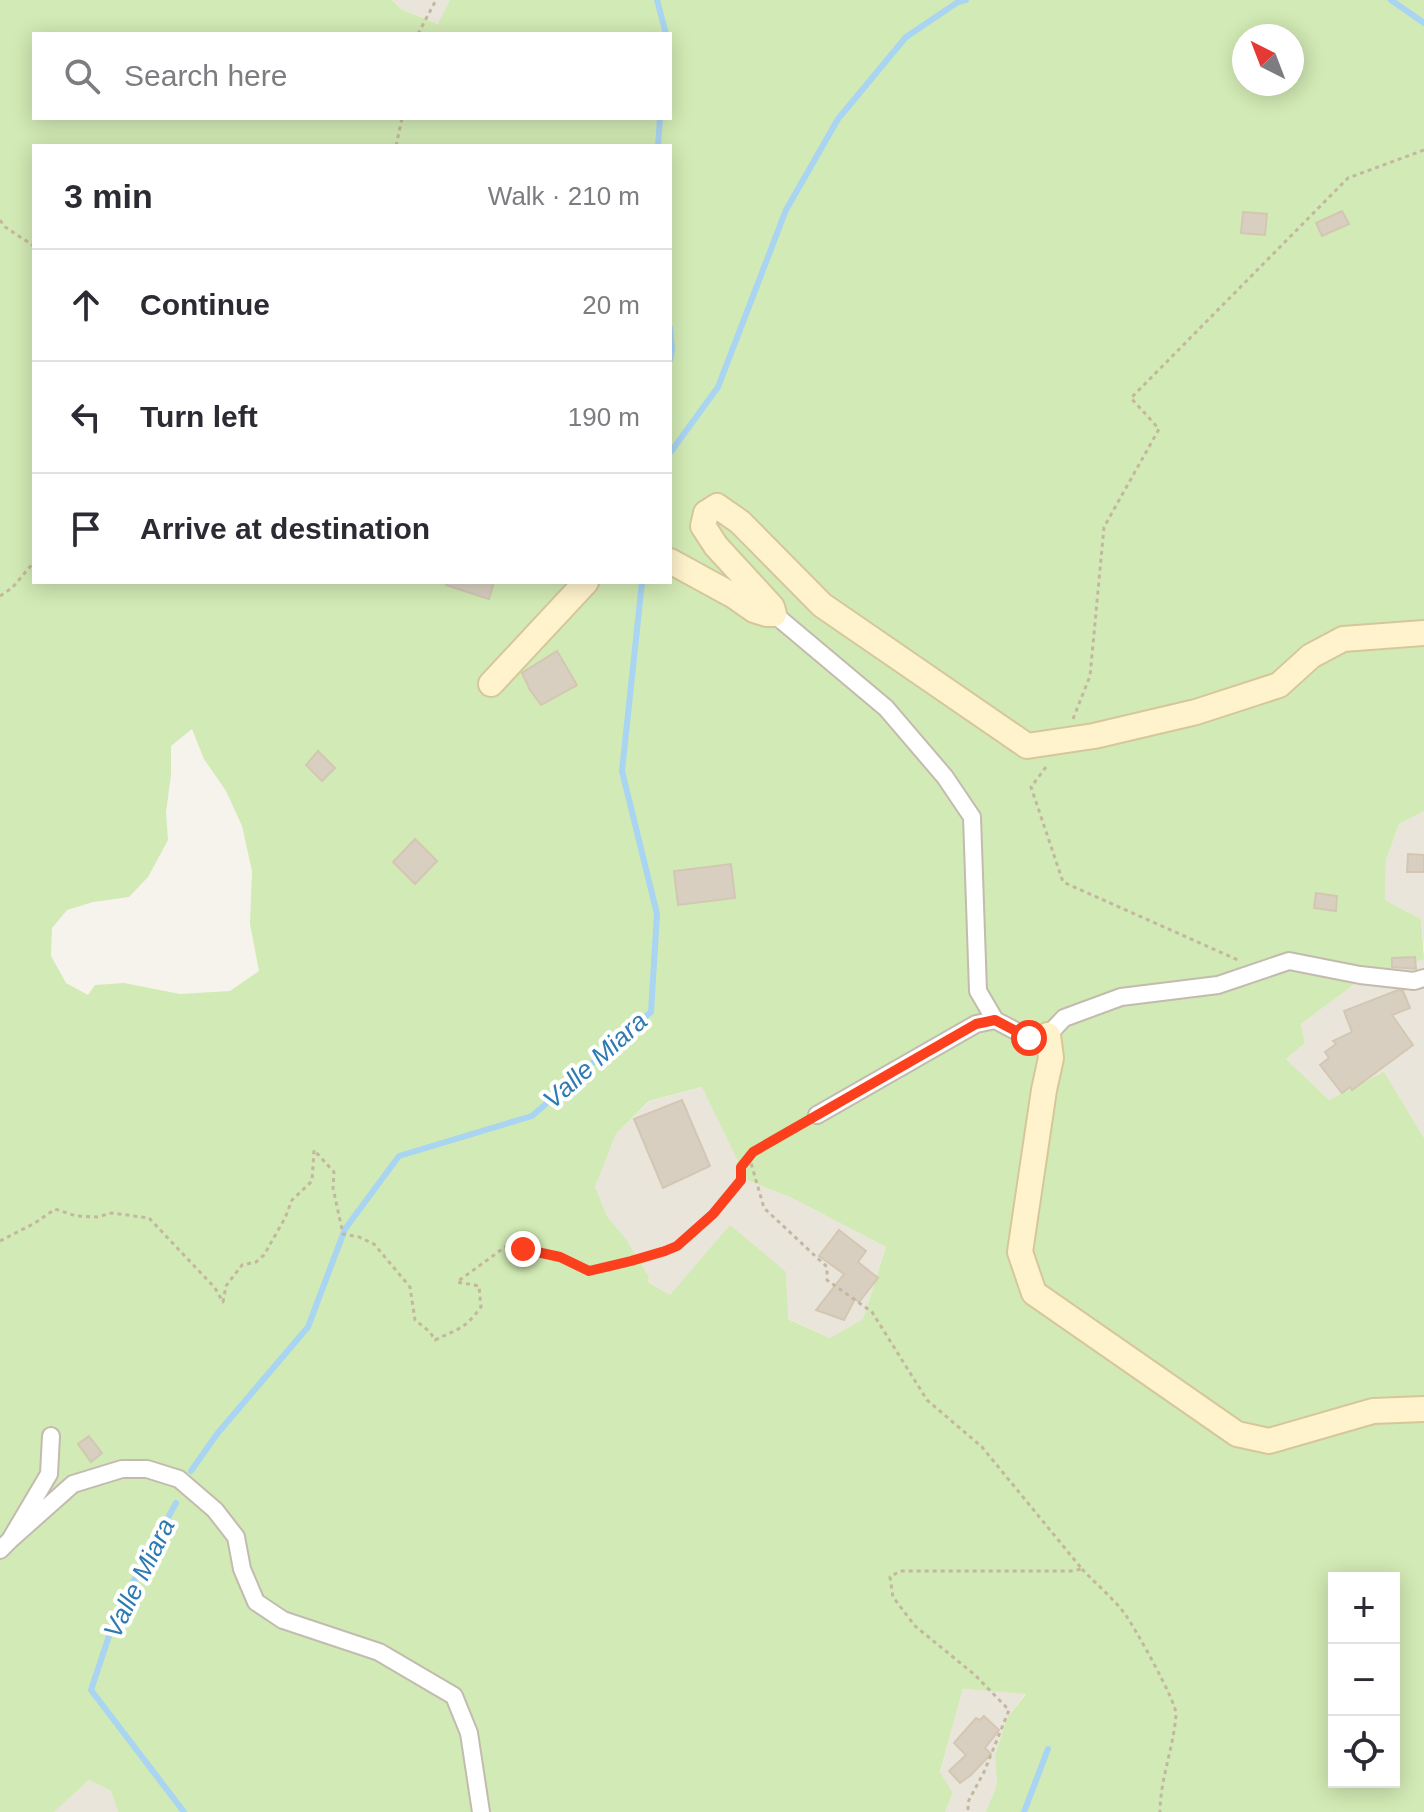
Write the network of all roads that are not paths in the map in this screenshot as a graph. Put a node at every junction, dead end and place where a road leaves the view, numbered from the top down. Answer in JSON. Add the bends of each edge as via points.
{"nodes":[{"id":1,"x":672,"y":562,"type":"edge"},
{"id":2,"x":584,"y":584,"type":"edge"},
{"id":3,"x":774,"y":614,"type":"junction"},
{"id":4,"x":1424,"y":633,"type":"edge"},
{"id":5,"x":491,"y":684,"type":"dead end"},
{"id":6,"x":1424,"y":978,"type":"edge"},
{"id":7,"x":995,"y":1020,"type":"junction"},
{"id":8,"x":1048,"y":1035,"type":"junction"},
{"id":9,"x":817,"y":1115,"type":"road end"},
{"id":10,"x":1424,"y":1409,"type":"edge"},
{"id":11,"x":51,"y":1436,"type":"dead end"},
{"id":12,"x":5,"y":1545,"type":"edge"},
{"id":13,"x":481,"y":1812,"type":"edge"}],
"edges":[{"from":1,"to":3,"type":"street","via":[[754,610]]},
{"from":2,"to":5,"type":"street"},
{"from":3,"to":4,"type":"street","via":[[703,526],[706,513],[717,506],[740,522],[822,605],[1027,746],[1196,712],[1279,685],[1311,656],[1343,639]]},
{"from":3,"to":7,"type":"street","via":[[886,708],[972,817],[978,991]]},
{"from":6,"to":8,"type":"street","via":[[1360,975],[1289,961],[1218,985],[1121,997],[1064,1018]]},
{"from":7,"to":8,"type":"street","via":[[1029,1038]]},
{"from":7,"to":9,"type":"street","via":[[976,1024]]},
{"from":8,"to":10,"type":"street","via":[[1051,1058],[1020,1252],[1034,1293],[1237,1434],[1269,1441],[1373,1411]]},
{"from":11,"to":12,"type":"street","via":[[49,1474]]},
{"from":12,"to":13,"type":"street","via":[[73,1484],[122,1469],[147,1469],[179,1479],[236,1537],[256,1602],[283,1620],[379,1652],[454,1696],[469,1733]]}]}
